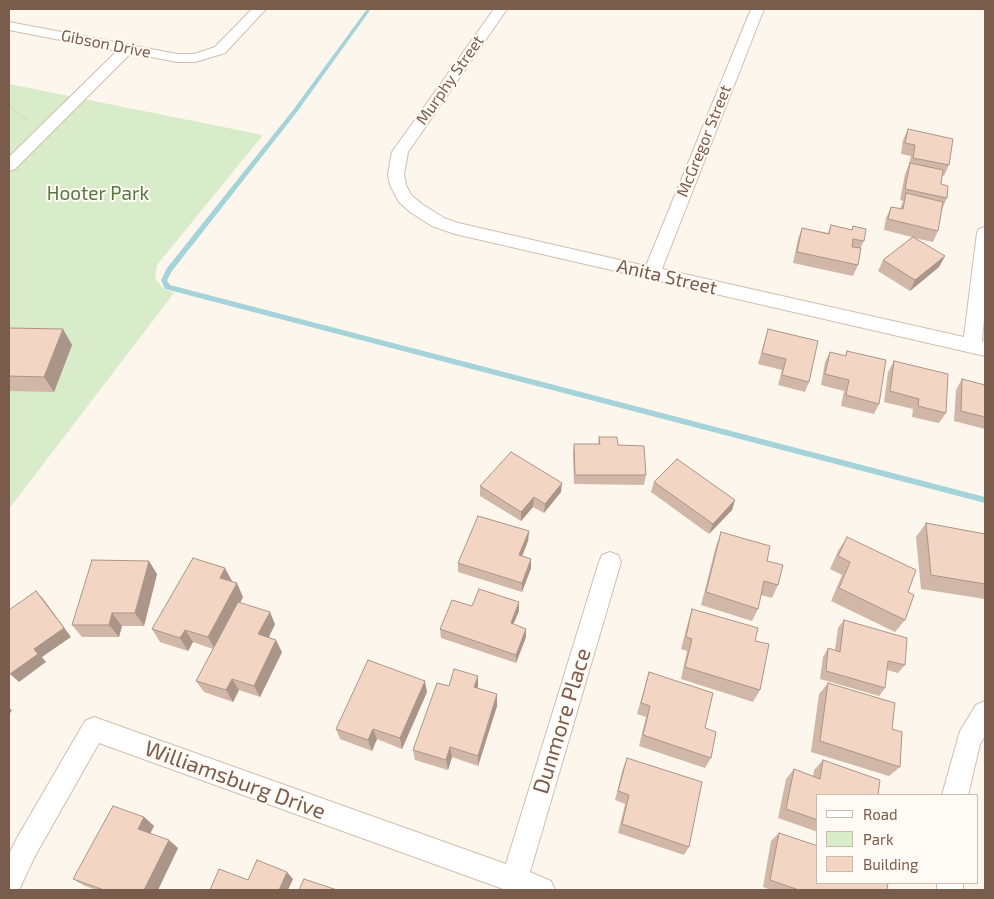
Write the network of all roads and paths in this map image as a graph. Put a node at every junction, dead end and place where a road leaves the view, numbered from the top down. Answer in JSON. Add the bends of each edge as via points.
{"nodes":[{"id":1,"x":259,"y":9,"type":"edge"},
{"id":2,"x":500,"y":9,"type":"edge"},
{"id":3,"x":758,"y":9,"type":"edge"},
{"id":4,"x":9,"y":26,"type":"edge"},
{"id":5,"x":128,"y":48,"type":"junction"},
{"id":6,"x":9,"y":105,"type":"edge"},
{"id":7,"x":26,"y":127,"type":"dead end"},
{"id":8,"x":400,"y":152,"type":"joint"},
{"id":9,"x":9,"y":166,"type":"edge"},
{"id":10,"x":985,"y":234,"type":"edge"},
{"id":11,"x":651,"y":274,"type":"junction"},
{"id":12,"x":979,"y":347,"type":"edge"},
{"id":13,"x":610,"y":562,"type":"dead end"},
{"id":14,"x":985,"y":713,"type":"edge"},
{"id":15,"x":955,"y":794,"type":"edge"},
{"id":16,"x":514,"y":880,"type":"junction"},
{"id":17,"x":9,"y":883,"type":"edge"},
{"id":18,"x":542,"y":890,"type":"edge"}],
"edges":[{"from":1,"to":5,"type":"street","name":"Gibson Drive","via":[[226,45],[203,57],[177,58]]},
{"from":2,"to":8,"type":"street","name":"Murphy Street"},
{"from":3,"to":11,"type":"street","name":"McGregor Street"},
{"from":4,"to":5,"type":"street","name":"Gibson Drive"},
{"from":5,"to":9,"type":"street"},
{"from":6,"to":7,"type":"path","via":[[23,118],[32,121]]},
{"from":8,"to":11,"type":"street","name":"Anita Street","via":[[396,174],[398,186],[416,208],[438,222]]},
{"from":10,"to":12,"type":"street"},
{"from":11,"to":12,"type":"street","name":"Anita Street"},
{"from":13,"to":16,"type":"street","name":"Dunmore Place"},
{"from":14,"to":15,"type":"street","via":[[969,740]]},
{"from":16,"to":17,"type":"street","name":"Williamsburg Drive","via":[[94,729],[26,847]]},
{"from":16,"to":18,"type":"street","name":"Williamsburg Drive"}]}
